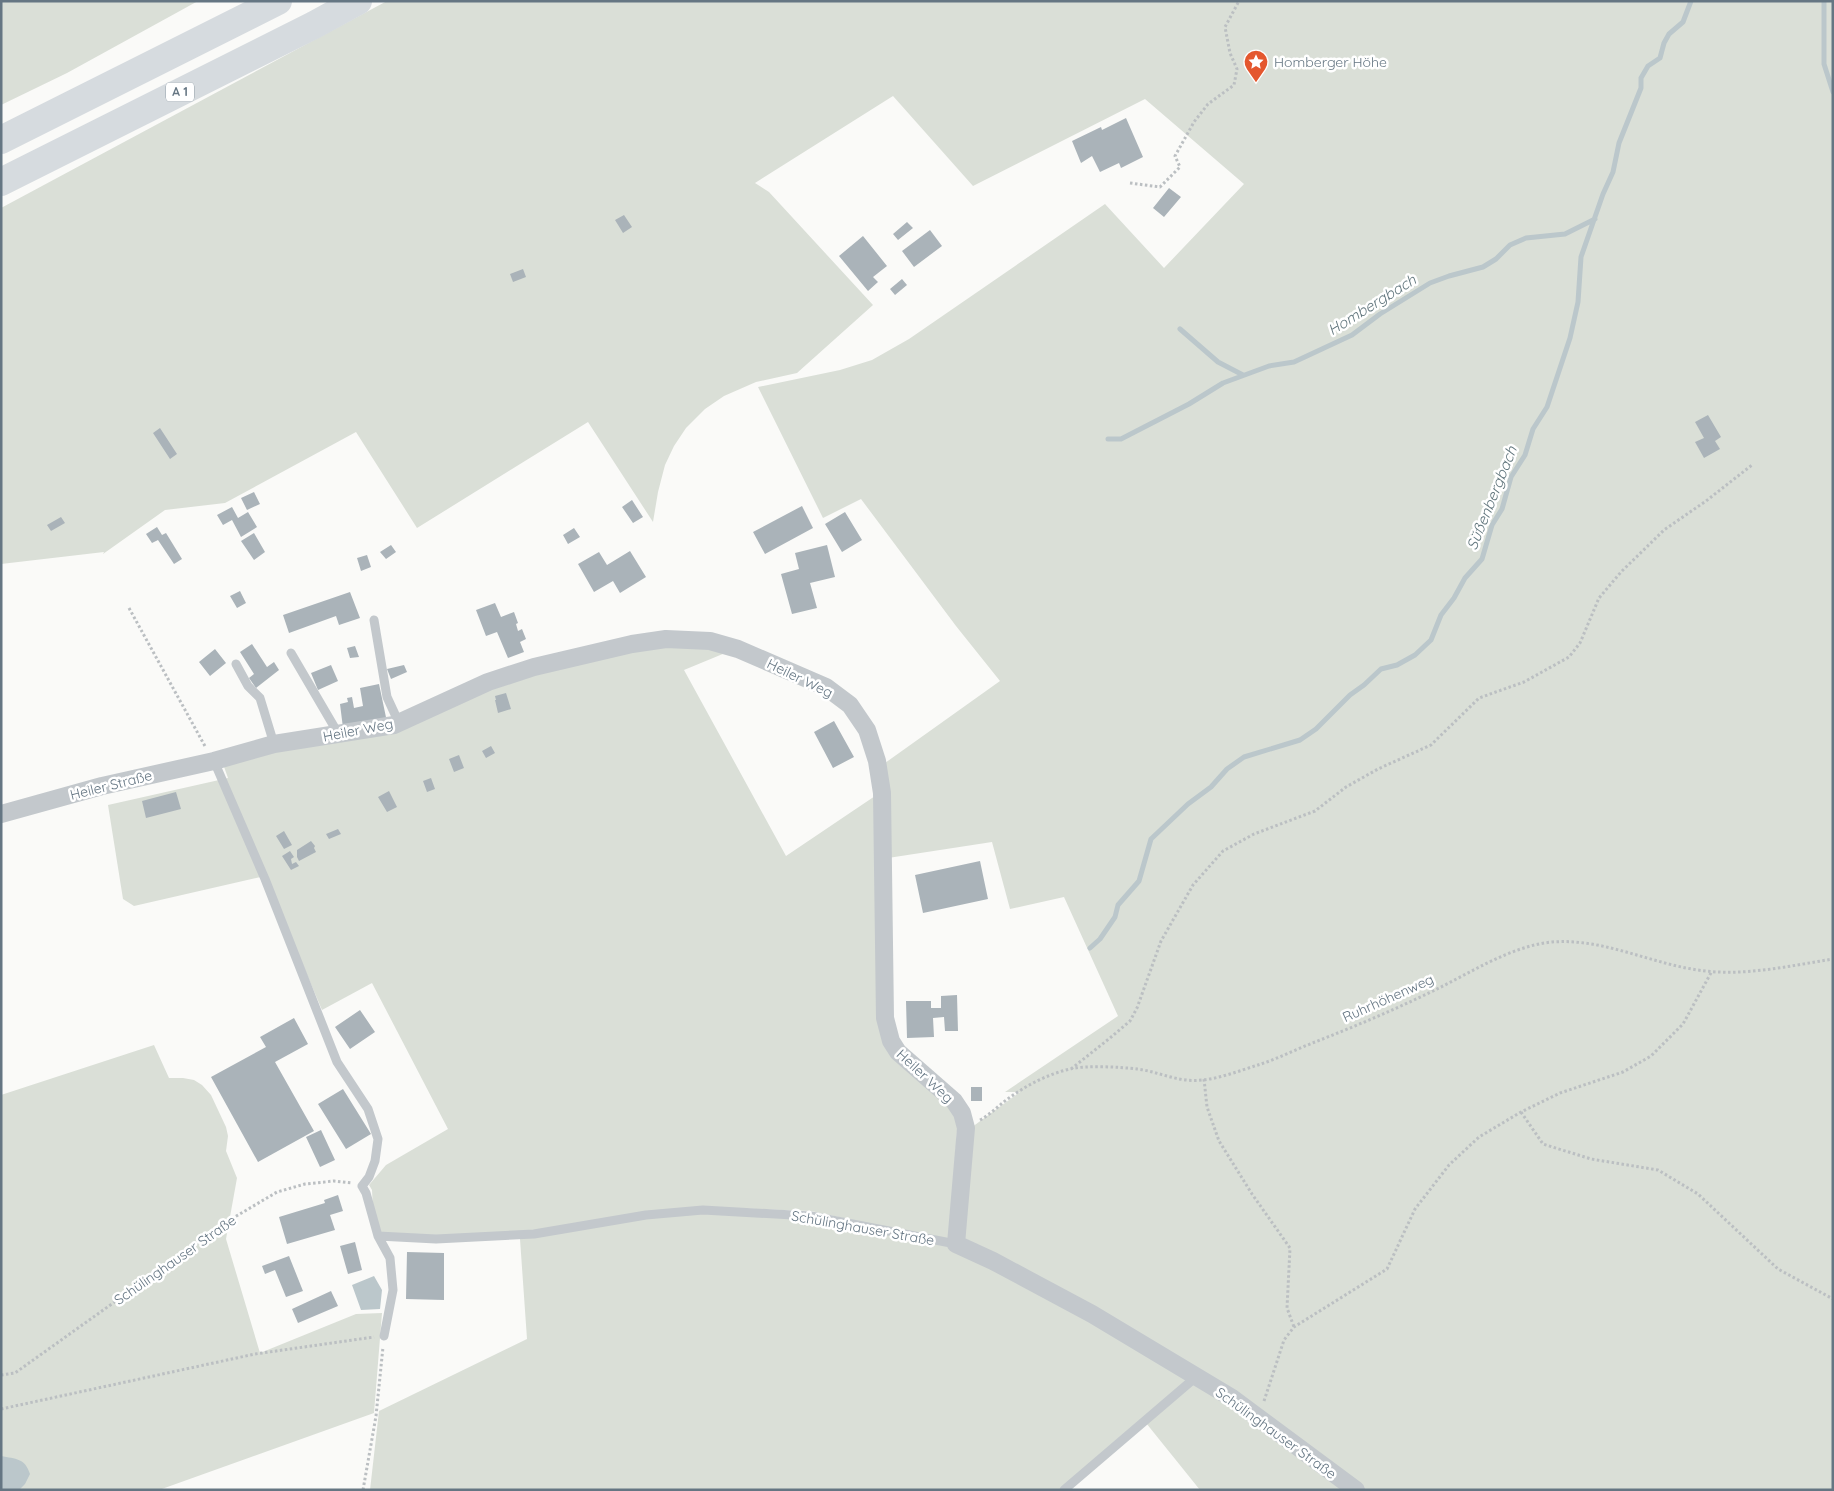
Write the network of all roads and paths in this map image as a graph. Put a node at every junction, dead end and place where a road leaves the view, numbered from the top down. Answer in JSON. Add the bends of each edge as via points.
{"nodes":[{"id":1,"x":278,"y":1,"type":"edge"},
{"id":2,"x":358,"y":1,"type":"edge"},
{"id":3,"x":1239,"y":1,"type":"edge"},
{"id":4,"x":1,"y":140,"type":"edge"},
{"id":5,"x":1,"y":182,"type":"edge"},
{"id":6,"x":1130,"y":184,"type":"dead end"},
{"id":7,"x":1752,"y":465,"type":"dead end"},
{"id":8,"x":129,"y":608,"type":"dead end"},
{"id":9,"x":374,"y":620,"type":"dead end"},
{"id":10,"x":291,"y":652,"type":"dead end"},
{"id":11,"x":236,"y":664,"type":"dead end"},
{"id":12,"x":399,"y":722,"type":"junction"},
{"id":13,"x":339,"y":735,"type":"junction"},
{"id":14,"x":274,"y":744,"type":"junction"},
{"id":15,"x":218,"y":760,"type":"junction"},
{"id":16,"x":1,"y":814,"type":"edge"},
{"id":17,"x":1833,"y":959,"type":"edge"},
{"id":18,"x":1712,"y":971,"type":"junction"},
{"id":19,"x":1070,"y":1069,"type":"junction"},
{"id":20,"x":1204,"y":1079,"type":"junction"},
{"id":21,"x":1521,"y":1112,"type":"junction"},
{"id":22,"x":966,"y":1128,"type":"junction"},
{"id":23,"x":362,"y":1186,"type":"junction"},
{"id":24,"x":378,"y":1236,"type":"junction"},
{"id":25,"x":956,"y":1244,"type":"junction"},
{"id":26,"x":1833,"y":1299,"type":"edge"},
{"id":27,"x":1294,"y":1327,"type":"junction"},
{"id":28,"x":384,"y":1336,"type":"junction"},
{"id":29,"x":1,"y":1375,"type":"edge"},
{"id":30,"x":1196,"y":1377,"type":"junction"},
{"id":31,"x":1,"y":1409,"type":"edge"},
{"id":32,"x":1258,"y":1418,"type":"junction"},
{"id":33,"x":363,"y":1490,"type":"edge"},
{"id":34,"x":1064,"y":1490,"type":"edge"},
{"id":35,"x":1356,"y":1490,"type":"edge"}],
"edges":[{"from":1,"to":4,"type":"highway"},
{"from":2,"to":5,"type":"highway","number":"A 1"},
{"from":3,"to":6,"type":"path","via":[[1225,27],[1237,69],[1234,85],[1208,104],[1194,122],[1175,156],[1180,166],[1160,187]]},
{"from":7,"to":19,"type":"path","via":[[1664,530],[1620,572],[1599,598],[1580,643],[1569,656],[1524,682],[1479,698],[1430,745],[1346,788],[1316,811],[1254,834],[1223,851],[1193,885],[1161,942],[1130,1021]]},
{"from":8,"to":15,"type":"path"},
{"from":9,"to":12,"type":"lane","via":[[388,697]]},
{"from":10,"to":13,"type":"lane"},
{"from":11,"to":14,"type":"lane","via":[[248,686],[260,698]]},
{"from":12,"to":13,"type":"street","name":"Heiler Weg"},
{"from":12,"to":22,"type":"street","name":"Heiler Weg","via":[[488,682],[534,667],[666,638],[710,641],[738,649],[826,687],[856,713],[867,730],[877,761],[882,793],[885,1018],[891,1041],[898,1052],[954,1101]]},
{"from":13,"to":14,"type":"street","name":"Heiler Weg"},
{"from":14,"to":15,"type":"street","name":"Heiler Weg"},
{"from":15,"to":16,"type":"street","name":"Heiler Straße","via":[[102,786]]},
{"from":15,"to":23,"type":"lane","via":[[337,1062],[368,1109],[378,1139],[375,1161]]},
{"from":17,"to":18,"type":"path","name":"Ruhrhöhenweg","via":[[1737,972]]},
{"from":18,"to":20,"type":"path","name":"Ruhrhöhenweg","via":[[1575,942],[1532,945],[1309,1045],[1264,1063]]},
{"from":18,"to":21,"type":"path","via":[[1683,1024],[1652,1056],[1622,1072],[1560,1093]]},
{"from":19,"to":20,"type":"path","name":"Ruhrhöhenweg","via":[[1138,1069],[1187,1080]]},
{"from":19,"to":22,"type":"path","name":"Ruhrhöhenweg","via":[[1038,1080]]},
{"from":20,"to":27,"type":"path","via":[[1207,1107],[1219,1141],[1290,1248],[1287,1308]]},
{"from":21,"to":26,"type":"path","via":[[1543,1144],[1592,1159],[1658,1170],[1698,1194],[1778,1269]]},
{"from":21,"to":27,"type":"path","via":[[1479,1137],[1449,1165],[1415,1209],[1386,1269]]},
{"from":22,"to":25,"type":"street","name":"Heiler Weg"},
{"from":23,"to":24,"type":"lane"},
{"from":23,"to":29,"type":"path","name":"Schülinghauser Straße","via":[[334,1181],[304,1184],[277,1192],[228,1221],[15,1373]]},
{"from":24,"to":25,"type":"lane","name":"Schülinghauser Straße","via":[[436,1239],[534,1234],[646,1215],[703,1210],[811,1216]]},
{"from":24,"to":28,"type":"lane","via":[[390,1258],[393,1290]]},
{"from":25,"to":30,"type":"street","name":"Schülinghauser Straße","via":[[1092,1314]]},
{"from":27,"to":32,"type":"path","via":[[1284,1340]]},
{"from":28,"to":31,"type":"path","via":[[256,1354]]},
{"from":28,"to":33,"type":"path","via":[[376,1416]]},
{"from":30,"to":32,"type":"street","name":"Schülinghauser Straße"},
{"from":30,"to":34,"type":"lane"},
{"from":32,"to":35,"type":"street","name":"Schülinghauser Straße"}]}
